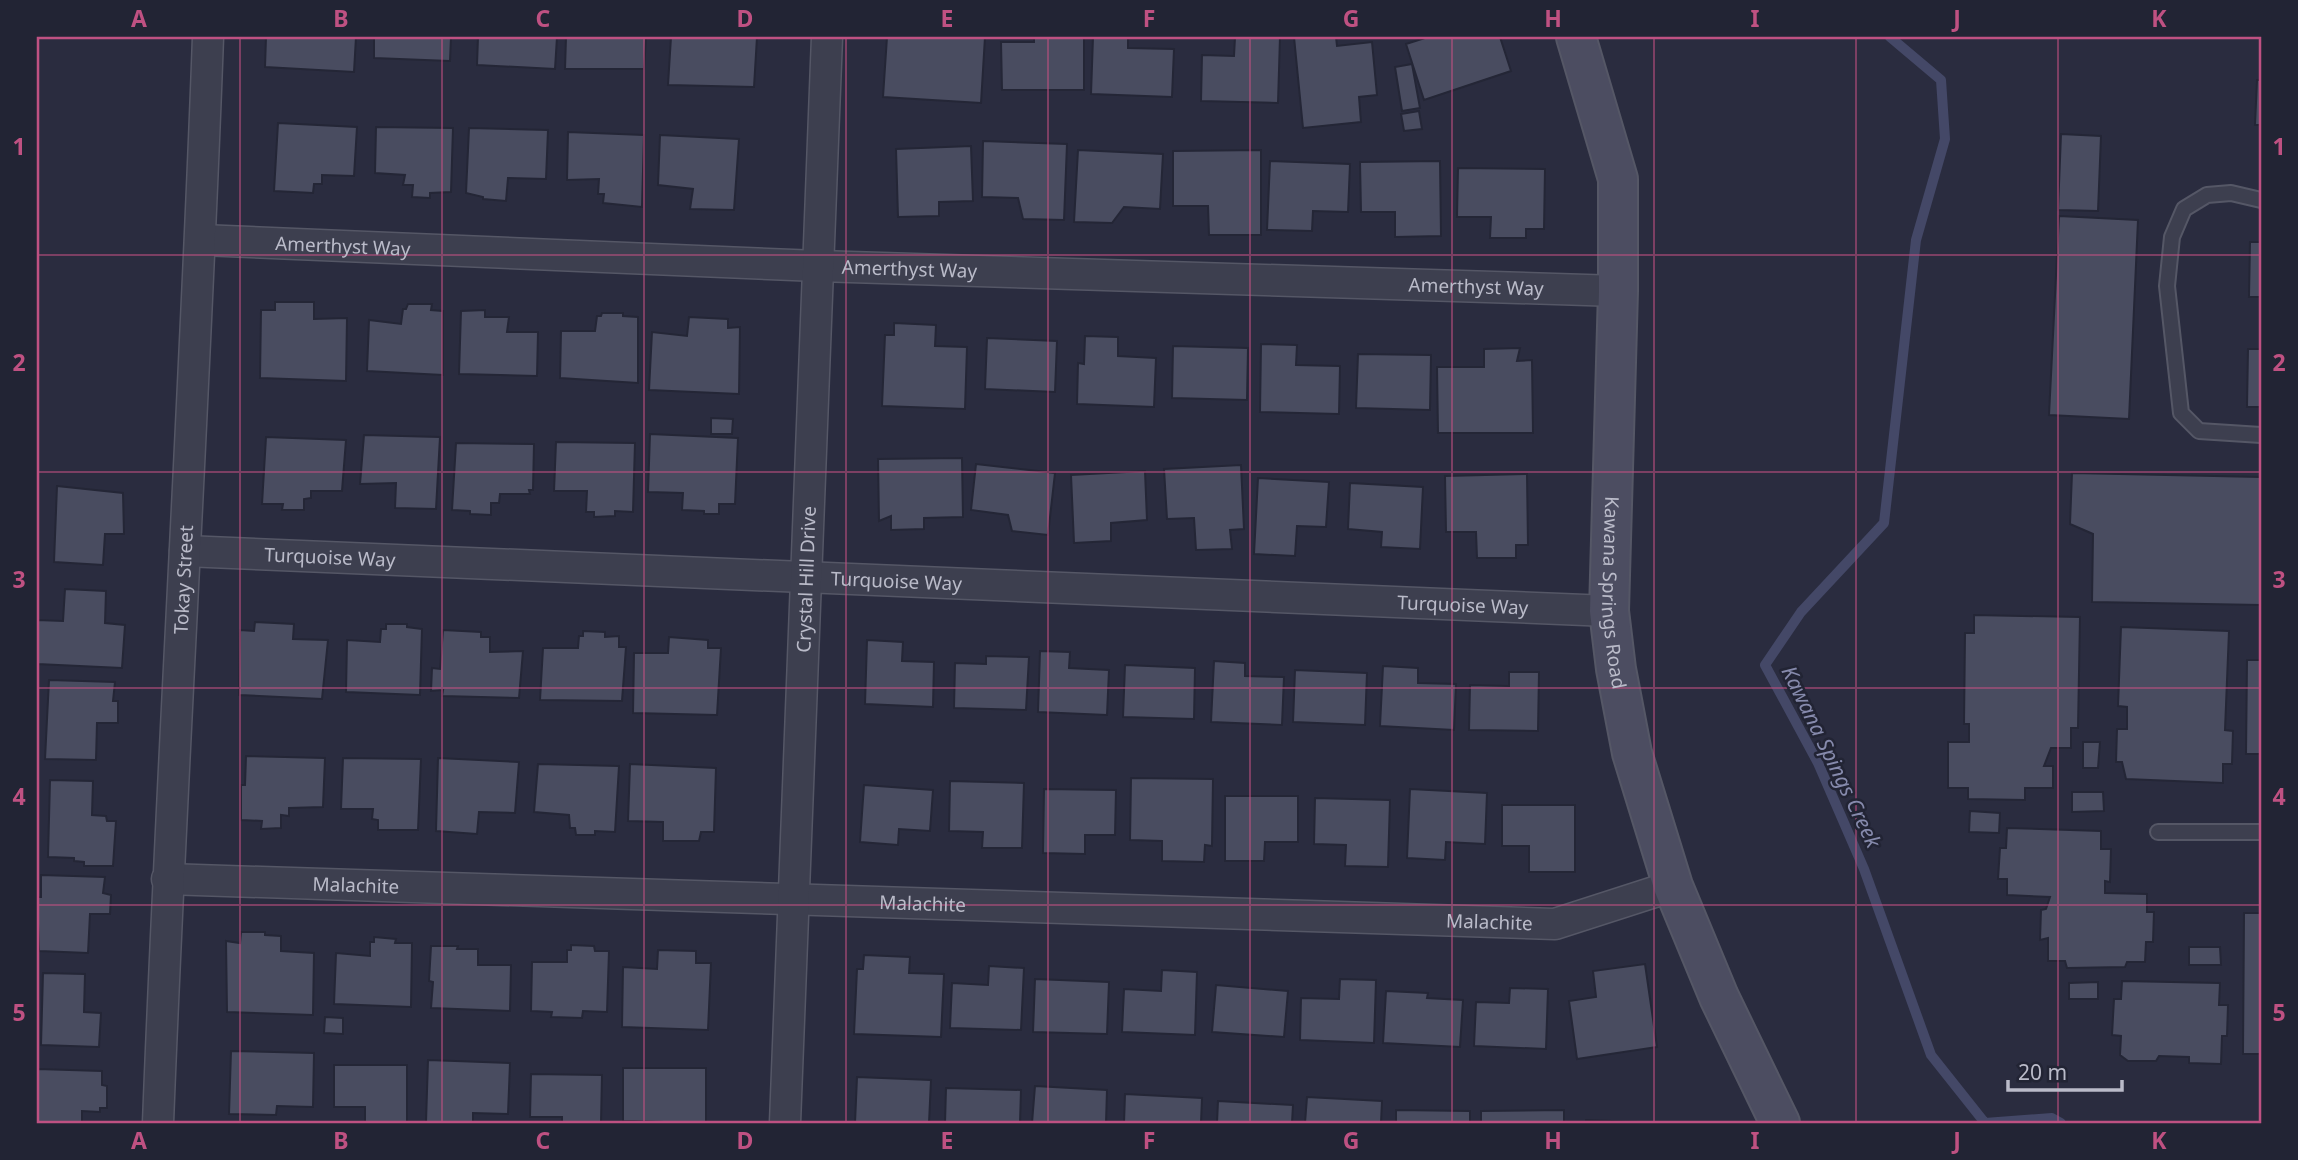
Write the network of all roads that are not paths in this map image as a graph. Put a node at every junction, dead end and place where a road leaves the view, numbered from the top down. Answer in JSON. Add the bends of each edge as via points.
{"nodes":[{"id":1,"x":208,"y":37,"type":"edge"},
{"id":2,"x":827,"y":37,"type":"edge"},
{"id":3,"x":1576,"y":37,"type":"edge"},
{"id":4,"x":2261,"y":200,"type":"edge"},
{"id":5,"x":201,"y":240,"type":"junction"},
{"id":6,"x":818,"y":267,"type":"junction"},
{"id":7,"x":1619,"y":290,"type":"junction"},
{"id":8,"x":2261,"y":435,"type":"edge"},
{"id":9,"x":185,"y":551,"type":"junction"},
{"id":10,"x":806,"y":576,"type":"junction"},
{"id":11,"x":1609,"y":611,"type":"junction"},
{"id":12,"x":2158,"y":832,"type":"dead end"},
{"id":13,"x":2261,"y":832,"type":"edge"},
{"id":14,"x":167,"y":879,"type":"junction"},
{"id":15,"x":1673,"y":886,"type":"junction"},
{"id":16,"x":794,"y":898,"type":"junction"},
{"id":17,"x":158,"y":1123,"type":"edge"},
{"id":18,"x":785,"y":1123,"type":"edge"},
{"id":19,"x":1780,"y":1123,"type":"edge"}],
"edges":[{"from":1,"to":5,"type":"street","name":"Tokay Street"},
{"from":2,"to":6,"type":"street","name":"Crystal Hill Drive"},
{"from":3,"to":7,"type":"street","name":"Kawana Springs Road","via":[[1618,179]]},
{"from":4,"to":8,"type":"lane","via":[[2231,193],[2207,195],[2184,209],[2172,237],[2167,286],[2181,413],[2199,431]]},
{"from":5,"to":6,"type":"street","name":"Amerthyst Way"},
{"from":5,"to":9,"type":"street","name":"Tokay Street"},
{"from":6,"to":7,"type":"street","name":"Amerthyst Way"},
{"from":6,"to":10,"type":"street","name":"Crystal Hill Drive"},
{"from":7,"to":11,"type":"street","name":"Kawana Springs Road"},
{"from":9,"to":10,"type":"street","name":"Turquoise Way"},
{"from":9,"to":14,"type":"street","name":"Tokay Street"},
{"from":10,"to":11,"type":"street","name":"Turquoise Way"},
{"from":10,"to":16,"type":"street","name":"Crystal Hill Drive"},
{"from":11,"to":15,"type":"street","name":"Kawana Springs Road","via":[[1632,753]]},
{"from":12,"to":13,"type":"lane"},
{"from":14,"to":16,"type":"street","name":"Malachite"},
{"from":14,"to":17,"type":"street","name":"Tokay Street"},
{"from":15,"to":16,"type":"street","name":"Malachite","via":[[1555,924]]},
{"from":15,"to":19,"type":"street","name":"Kawana Springs Road","via":[[1719,997]]},
{"from":16,"to":18,"type":"street","name":"Crystal Hill Drive"}]}
